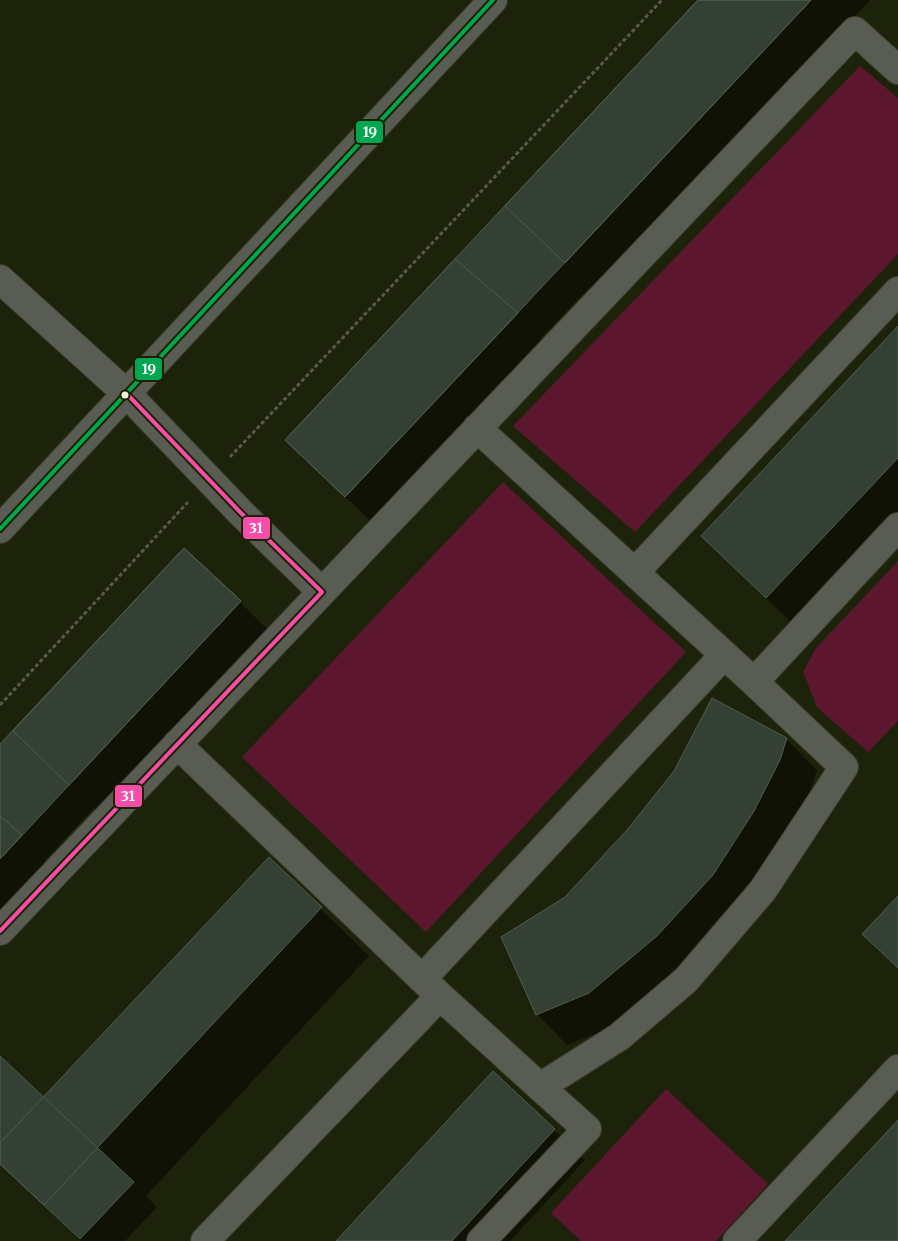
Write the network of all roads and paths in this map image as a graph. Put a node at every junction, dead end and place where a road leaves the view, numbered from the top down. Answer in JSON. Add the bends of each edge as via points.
{"nodes":[{"id":1,"x":493,"y":0,"type":"edge"},
{"id":2,"x":662,"y":0,"type":"edge"},
{"id":3,"x":898,"y":70,"type":"edge"},
{"id":4,"x":0,"y":280,"type":"edge"},
{"id":5,"x":898,"y":291,"type":"edge"},
{"id":6,"x":127,"y":394,"type":"junction"},
{"id":7,"x":478,"y":428,"type":"junction"},
{"id":8,"x":209,"y":479,"type":"junction"},
{"id":9,"x":898,"y":527,"type":"edge"},
{"id":10,"x":0,"y":529,"type":"edge"},
{"id":11,"x":634,"y":572,"type":"junction"},
{"id":12,"x":322,"y":592,"type":"junction"},
{"id":13,"x":724,"y":655,"type":"junction"},
{"id":14,"x":754,"y":682,"type":"junction"},
{"id":15,"x":0,"y":706,"type":"edge"},
{"id":16,"x":177,"y":744,"type":"junction"},
{"id":17,"x":0,"y":931,"type":"edge"},
{"id":18,"x":431,"y":987,"type":"junction"},
{"id":19,"x":898,"y":1069,"type":"edge"},
{"id":20,"x":540,"y":1087,"type":"junction"},
{"id":21,"x":205,"y":1241,"type":"edge"},
{"id":22,"x":481,"y":1241,"type":"edge"},
{"id":23,"x":737,"y":1241,"type":"edge"}],
"edges":[{"from":1,"to":6,"type":"street"},
{"from":2,"to":8,"type":"path"},
{"from":3,"to":7,"type":"street","via":[[855,31]]},
{"from":4,"to":6,"type":"street"},
{"from":5,"to":11,"type":"street"},
{"from":6,"to":8,"type":"street"},
{"from":6,"to":10,"type":"street"},
{"from":7,"to":11,"type":"street"},
{"from":7,"to":12,"type":"street"},
{"from":8,"to":12,"type":"street"},
{"from":8,"to":15,"type":"path"},
{"from":9,"to":14,"type":"street"},
{"from":11,"to":13,"type":"street"},
{"from":12,"to":16,"type":"street"},
{"from":13,"to":14,"type":"street"},
{"from":13,"to":18,"type":"street"},
{"from":14,"to":20,"type":"street","via":[[844,767],[763,890],[686,980],[619,1037]]},
{"from":16,"to":17,"type":"street"},
{"from":16,"to":18,"type":"street"},
{"from":18,"to":20,"type":"street"},
{"from":18,"to":21,"type":"street"},
{"from":19,"to":23,"type":"street"},
{"from":20,"to":22,"type":"street","via":[[587,1130]]}]}
